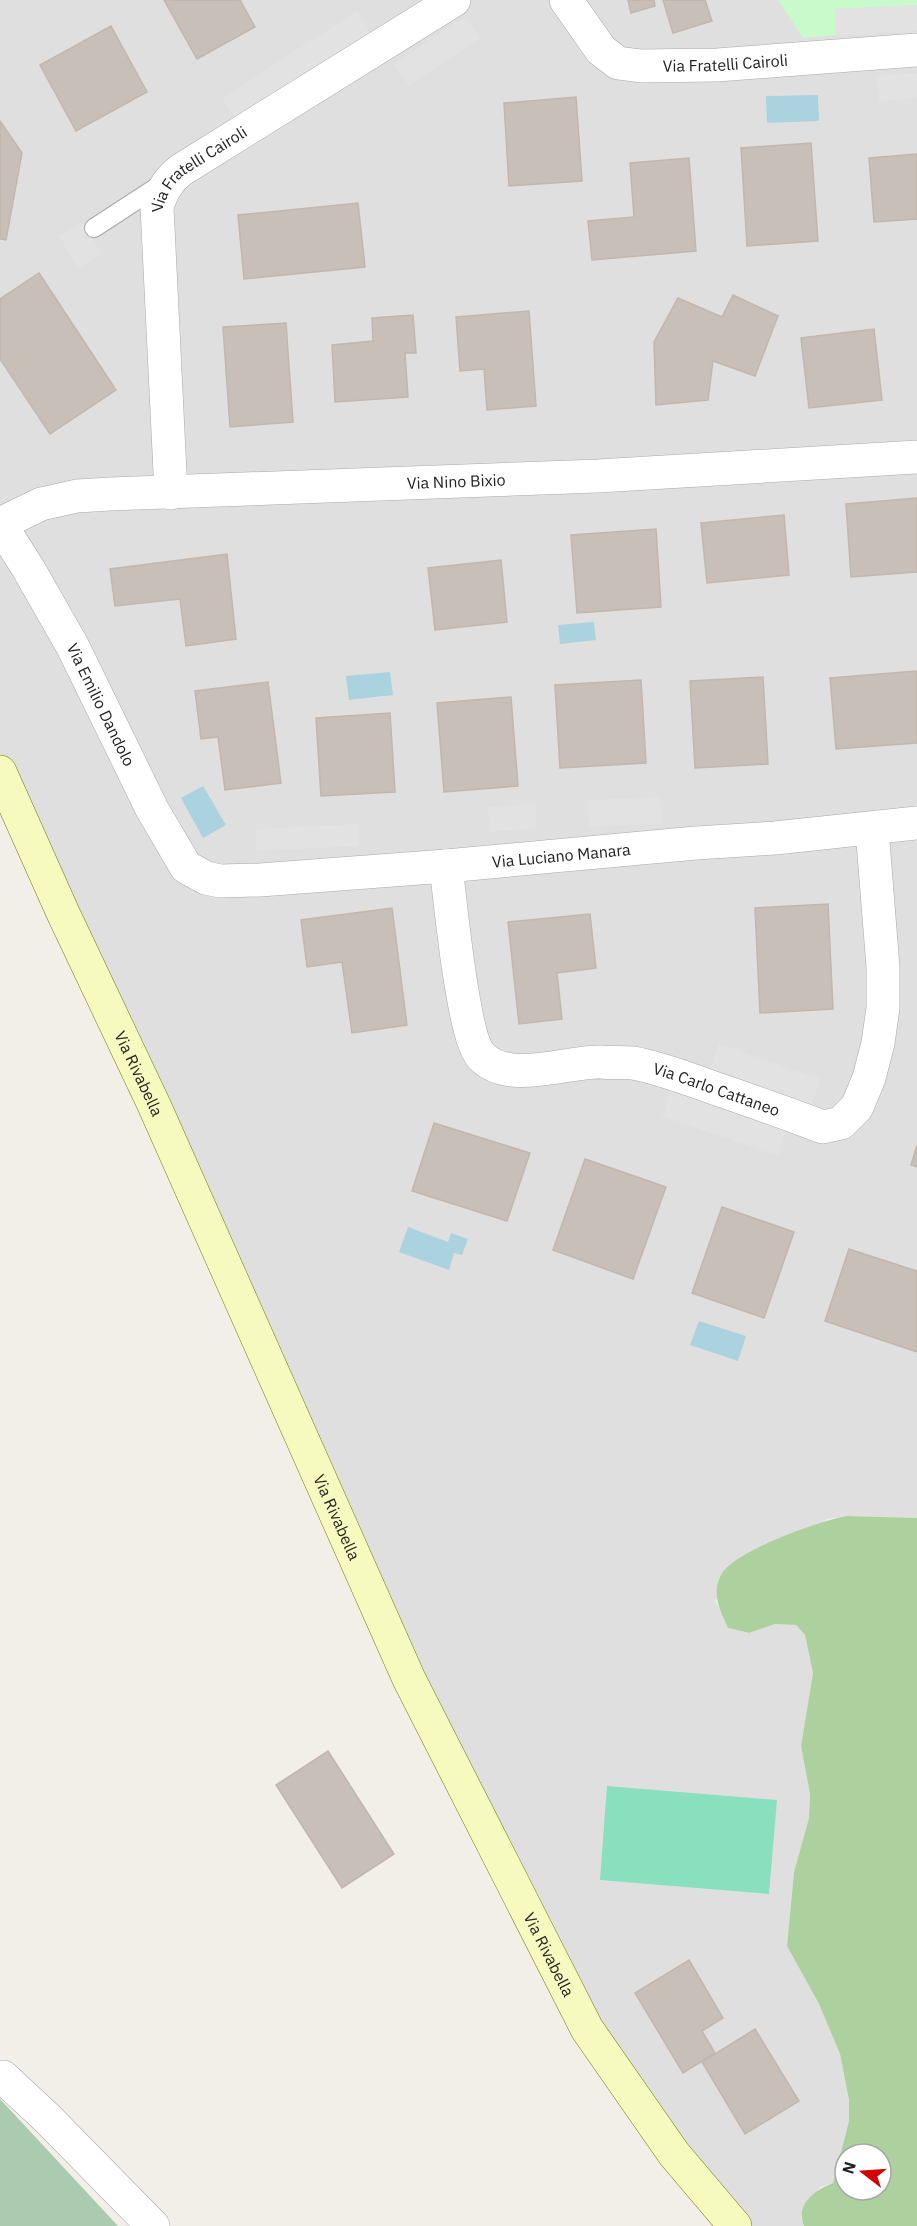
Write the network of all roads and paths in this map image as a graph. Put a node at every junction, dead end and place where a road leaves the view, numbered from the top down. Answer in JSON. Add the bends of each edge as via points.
{"nodes":[{"id":1,"x":454,"y":0,"type":"edge"},
{"id":2,"x":567,"y":0,"type":"edge"},
{"id":3,"x":917,"y":50,"type":"edge"},
{"id":4,"x":170,"y":179,"type":"junction"},
{"id":5,"x":94,"y":228,"type":"dead end"},
{"id":6,"x":917,"y":457,"type":"edge"},
{"id":7,"x":171,"y":493,"type":"junction"},
{"id":8,"x":0,"y":524,"type":"edge"},
{"id":9,"x":0,"y":772,"type":"edge"},
{"id":10,"x":917,"y":823,"type":"edge"},
{"id":11,"x":872,"y":829,"type":"junction"},
{"id":12,"x":446,"y":866,"type":"junction"},
{"id":13,"x":206,"y":878,"type":"joint"},
{"id":14,"x":3,"y":2077,"type":"dead end"},
{"id":15,"x":153,"y":2226,"type":"edge"},
{"id":16,"x":735,"y":2226,"type":"edge"}],
"edges":[{"from":1,"to":4,"type":"street","name":"Via Fratelli Cairoli"},
{"from":2,"to":3,"type":"street","name":"Via Fratelli Cairoli","via":[[601,50],[618,63],[717,65]]},
{"from":4,"to":5,"type":"lane"},
{"from":4,"to":7,"type":"street","name":"Via Fratelli Cairoli","via":[[157,207]]},
{"from":6,"to":7,"type":"street","name":"Via Nino Bixio","via":[[598,476]]},
{"from":7,"to":8,"type":"street","name":"Via Nino Bixio","via":[[77,496],[41,504]]},
{"from":8,"to":13,"type":"street","name":"Via Emilio Dandolo","via":[[73,647],[152,809],[186,867]]},
{"from":9,"to":16,"type":"street","name":"Via Rivabella","via":[[425,1710],[587,2029],[674,2154]]},
{"from":10,"to":11,"type":"street","name":"Via Luciano Manara"},
{"from":11,"to":12,"type":"street","name":"Via Luciano Manara"},
{"from":11,"to":12,"type":"street","name":"Via Carlo Cattaneo","via":[[883,967],[878,1042],[857,1107],[841,1123],[823,1128],[675,1074],[632,1063],[587,1062],[534,1071],[496,1066],[481,1057],[472,1039],[462,985]]},
{"from":12,"to":13,"type":"street","name":"Via Luciano Manara","via":[[260,880]]},
{"from":14,"to":15,"type":"street"}]}
